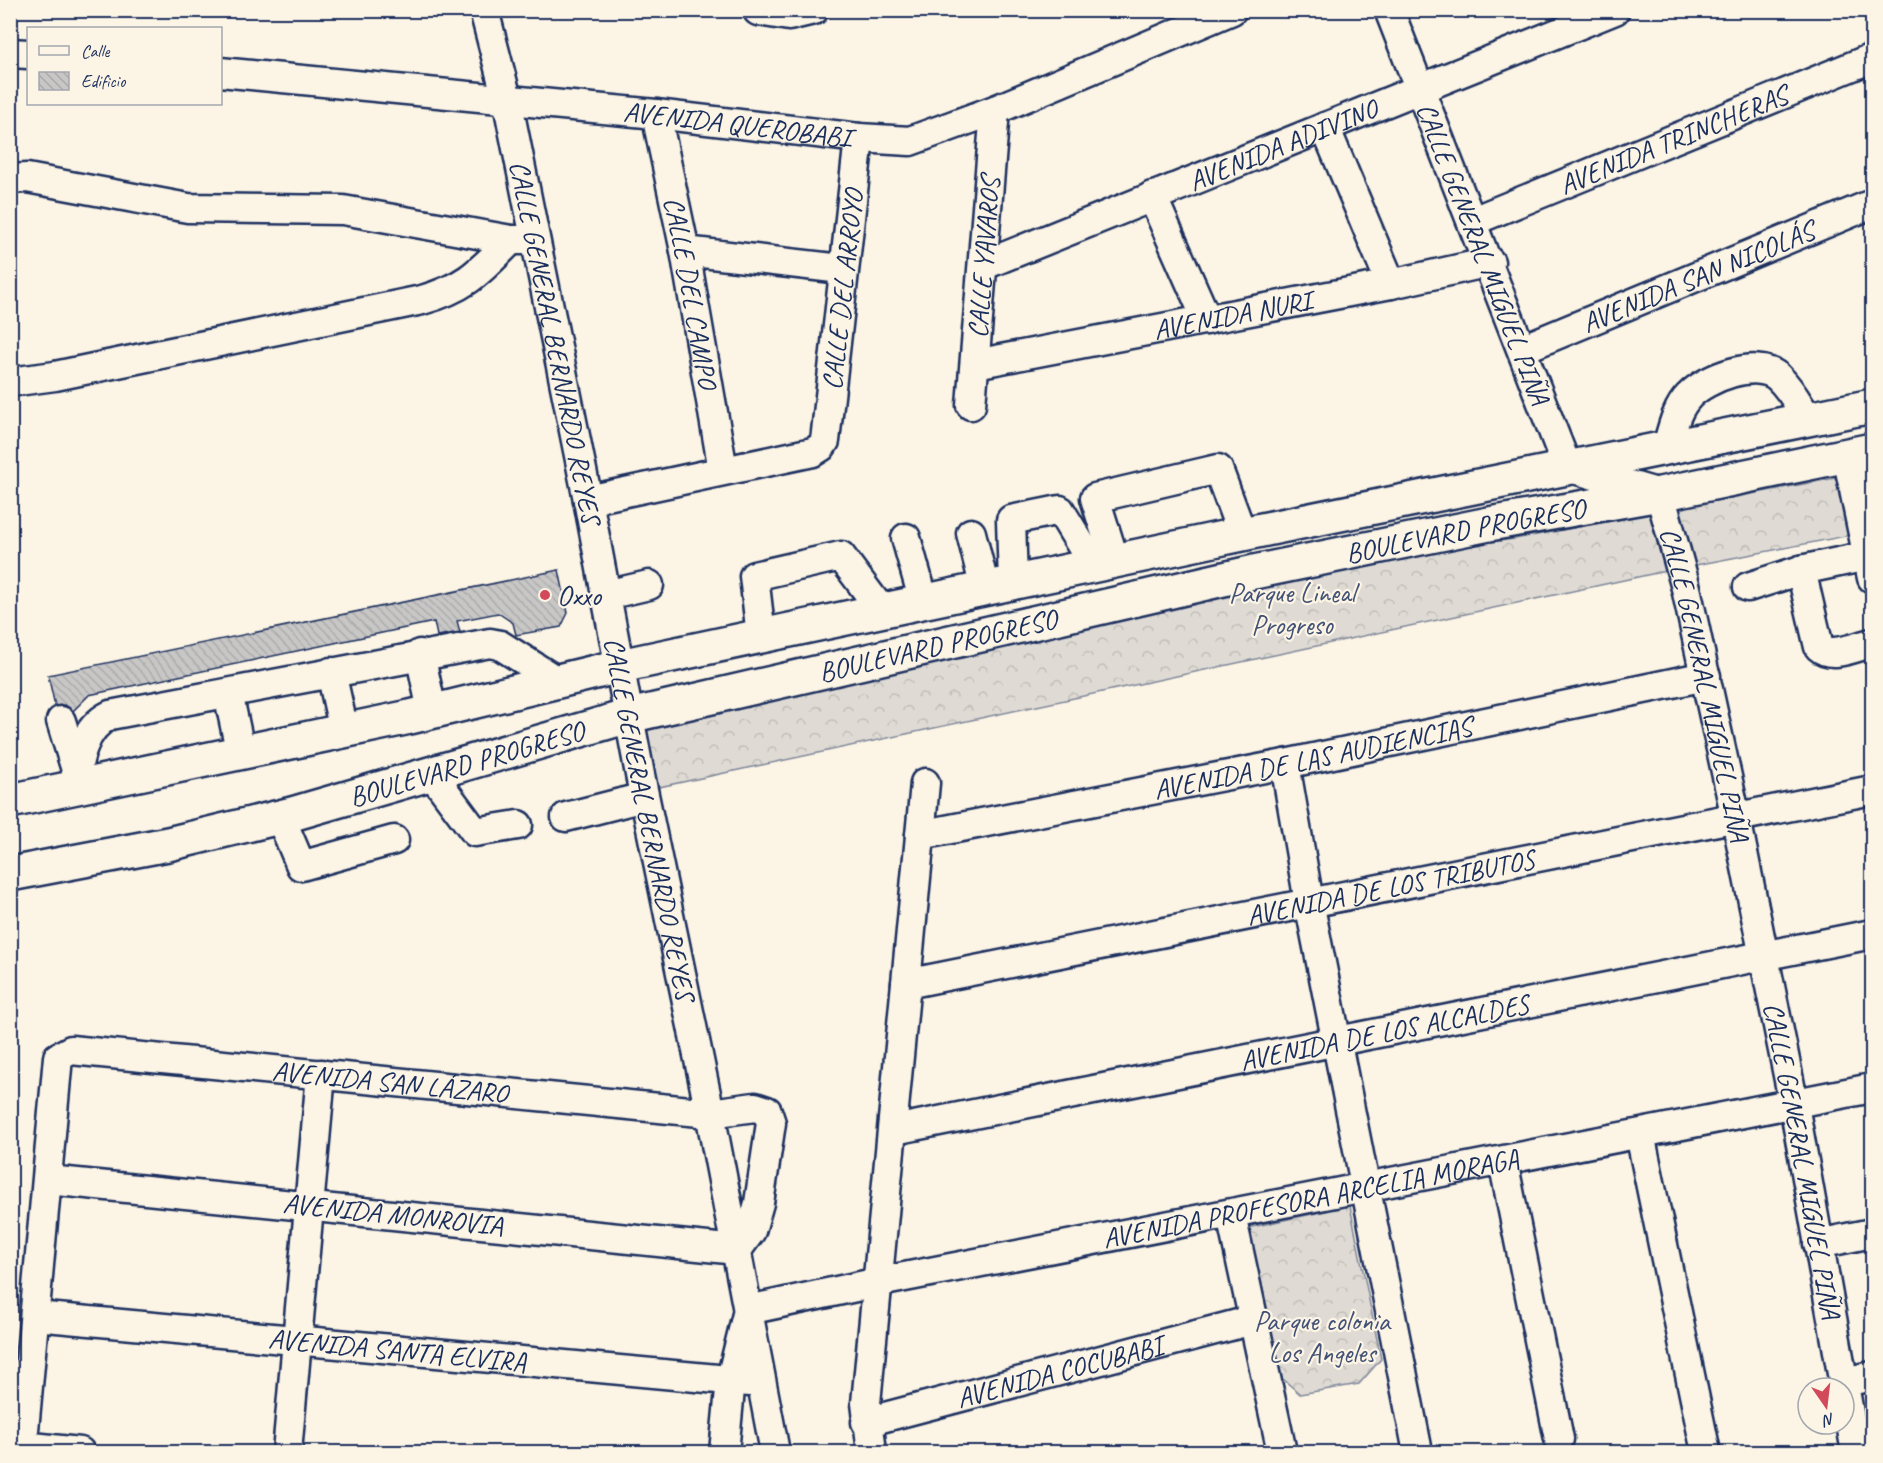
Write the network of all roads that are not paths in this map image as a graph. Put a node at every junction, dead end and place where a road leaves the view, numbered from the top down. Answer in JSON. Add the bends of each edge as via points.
{"nodes":[{"id":1,"x":484,"y":10,"type":"edge"},
{"id":2,"x":814,"y":10,"type":"edge"},
{"id":3,"x":1232,"y":10,"type":"edge"},
{"id":4,"x":1389,"y":10,"type":"edge"},
{"id":5,"x":1615,"y":10,"type":"edge"},
{"id":6,"x":758,"y":11,"type":"edge"},
{"id":7,"x":10,"y":53,"type":"edge"},
{"id":8,"x":27,"y":54,"type":"edge"},
{"id":9,"x":1872,"y":58,"type":"edge"},
{"id":10,"x":222,"y":72,"type":"edge"},
{"id":11,"x":1421,"y":89,"type":"junction"},
{"id":12,"x":507,"y":99,"type":"junction"},
{"id":13,"x":995,"y":110,"type":"junction"},
{"id":14,"x":656,"y":114,"type":"junction"},
{"id":15,"x":1325,"y":127,"type":"junction"},
{"id":16,"x":859,"y":138,"type":"junction"},
{"id":17,"x":10,"y":178,"type":"edge"},
{"id":18,"x":1152,"y":196,"type":"junction"},
{"id":19,"x":1872,"y":204,"type":"edge"},
{"id":20,"x":1473,"y":221,"type":"junction"},
{"id":21,"x":523,"y":240,"type":"junction"},
{"id":22,"x":685,"y":251,"type":"junction"},
{"id":23,"x":1490,"y":262,"type":"junction"},
{"id":24,"x":984,"y":265,"type":"junction"},
{"id":25,"x":842,"y":269,"type":"junction"},
{"id":26,"x":1391,"y":284,"type":"junction"},
{"id":27,"x":1207,"y":320,"type":"junction"},
{"id":28,"x":1522,"y":349,"type":"junction"},
{"id":29,"x":975,"y":364,"type":"junction"},
{"id":30,"x":10,"y":382,"type":"edge"},
{"id":31,"x":971,"y":405,"type":"dead end"},
{"id":32,"x":1872,"y":406,"type":"edge"},
{"id":33,"x":1808,"y":419,"type":"junction"},
{"id":34,"x":1753,"y":430,"type":"junction"},
{"id":35,"x":1667,"y":447,"type":"junction"},
{"id":36,"x":1860,"y":452,"type":"edge"},
{"id":37,"x":1567,"y":467,"type":"junction"},
{"id":38,"x":723,"y":470,"type":"junction"},
{"id":39,"x":1660,"y":494,"type":"junction"},
{"id":40,"x":588,"y":500,"type":"junction"},
{"id":41,"x":1489,"y":524,"type":"junction"},
{"id":42,"x":970,"y":533,"type":"dead end"},
{"id":43,"x":1242,"y":534,"type":"junction"},
{"id":44,"x":906,"y":538,"type":"dead end"},
{"id":45,"x":1871,"y":563,"type":"edge"},
{"id":46,"x":1104,"y":564,"type":"junction"},
{"id":47,"x":1801,"y":570,"type":"junction"},
{"id":48,"x":649,"y":585,"type":"dead end"},
{"id":49,"x":999,"y":586,"type":"junction"},
{"id":50,"x":1748,"y":586,"type":"dead end"},
{"id":51,"x":606,"y":595,"type":"junction"},
{"id":52,"x":924,"y":602,"type":"junction"},
{"id":53,"x":882,"y":611,"type":"junction"},
{"id":54,"x":760,"y":636,"type":"junction"},
{"id":55,"x":1872,"y":642,"type":"edge"},
{"id":56,"x":420,"y":654,"type":"junction"},
{"id":57,"x":620,"y":666,"type":"junction"},
{"id":58,"x":331,"y":672,"type":"junction"},
{"id":59,"x":1706,"y":676,"type":"junction"},
{"id":60,"x":557,"y":681,"type":"junction"},
{"id":61,"x":228,"y":693,"type":"junction"},
{"id":62,"x":432,"y":711,"type":"junction"},
{"id":63,"x":629,"y":716,"type":"junction"},
{"id":64,"x":61,"y":721,"type":"dead end"},
{"id":65,"x":344,"y":731,"type":"junction"},
{"id":66,"x":241,"y":754,"type":"junction"},
{"id":67,"x":1285,"y":764,"type":"junction"},
{"id":68,"x":432,"y":774,"type":"junction"},
{"id":69,"x":76,"y":780,"type":"junction"},
{"id":70,"x":925,"y":783,"type":"dead end"},
{"id":71,"x":1872,"y":790,"type":"edge"},
{"id":72,"x":644,"y":797,"type":"junction"},
{"id":73,"x":10,"y":801,"type":"edge"},
{"id":74,"x":280,"y":816,"type":"junction"},
{"id":75,"x":566,"y":817,"type":"dead end"},
{"id":76,"x":1736,"y":818,"type":"junction"},
{"id":77,"x":518,"y":825,"type":"dead end"},
{"id":78,"x":920,"y":836,"type":"junction"},
{"id":79,"x":394,"y":840,"type":"dead end"},
{"id":80,"x":10,"y":874,"type":"edge"},
{"id":81,"x":1309,"y":902,"type":"junction"},
{"id":82,"x":1872,"y":934,"type":"edge"},
{"id":83,"x":1763,"y":956,"type":"junction"},
{"id":84,"x":906,"y":984,"type":"junction"},
{"id":85,"x":1337,"y":1042,"type":"junction"},
{"id":86,"x":321,"y":1074,"type":"junction"},
{"id":87,"x":1872,"y":1088,"type":"edge"},
{"id":88,"x":1794,"y":1105,"type":"junction"},
{"id":89,"x":710,"y":1113,"type":"junction"},
{"id":90,"x":894,"y":1130,"type":"junction"},
{"id":91,"x":1640,"y":1134,"type":"junction"},
{"id":92,"x":1503,"y":1161,"type":"junction"},
{"id":93,"x":48,"y":1180,"type":"junction"},
{"id":94,"x":1366,"y":1187,"type":"junction"},
{"id":95,"x":309,"y":1206,"type":"junction"},
{"id":96,"x":1231,"y":1215,"type":"junction"},
{"id":97,"x":1872,"y":1233,"type":"edge"},
{"id":98,"x":1818,"y":1244,"type":"junction"},
{"id":99,"x":737,"y":1250,"type":"junction"},
{"id":100,"x":879,"y":1282,"type":"junction"},
{"id":101,"x":748,"y":1310,"type":"junction"},
{"id":102,"x":35,"y":1316,"type":"junction"},
{"id":103,"x":1253,"y":1320,"type":"junction"},
{"id":104,"x":296,"y":1338,"type":"junction"},
{"id":105,"x":1843,"y":1376,"type":"edge"},
{"id":106,"x":1872,"y":1377,"type":"edge"},
{"id":107,"x":731,"y":1379,"type":"junction"},
{"id":108,"x":1856,"y":1380,"type":"edge"},
{"id":109,"x":761,"y":1384,"type":"junction"},
{"id":110,"x":866,"y":1422,"type":"junction"},
{"id":111,"x":1853,"y":1436,"type":"edge"},
{"id":112,"x":1559,"y":1439,"type":"dead end"},
{"id":113,"x":23,"y":1449,"type":"edge"},
{"id":114,"x":80,"y":1452,"type":"edge"},
{"id":115,"x":287,"y":1452,"type":"edge"},
{"id":116,"x":724,"y":1452,"type":"edge"},
{"id":117,"x":775,"y":1452,"type":"edge"},
{"id":118,"x":872,"y":1452,"type":"edge"},
{"id":119,"x":1282,"y":1452,"type":"edge"},
{"id":120,"x":1418,"y":1452,"type":"edge"},
{"id":121,"x":1706,"y":1452,"type":"edge"},
{"id":122,"x":1856,"y":1452,"type":"edge"}],
"edges":[{"from":1,"to":12,"type":"street","name":"CALLE GENERAL BERNARDO REYES"},
{"from":2,"to":6,"type":"street","via":[[789,16]]},
{"from":3,"to":13,"type":"street","name":"AVENIDA QUEROBABI"},
{"from":4,"to":11,"type":"street","name":"CALLE GENERAL MIGUEL PIÑA"},
{"from":5,"to":11,"type":"street","name":"AVENIDA ADIVINO"},
{"from":7,"to":8,"type":"street"},
{"from":9,"to":20,"type":"street","name":"AVENIDA TRINCHERAS"},
{"from":10,"to":12,"type":"street","name":"AVENIDA QUEROBABI"},
{"from":11,"to":15,"type":"street","name":"AVENIDA ADIVINO"},
{"from":11,"to":20,"type":"street","name":"CALLE GENERAL MIGUEL PIÑA"},
{"from":12,"to":14,"type":"street","name":"AVENIDA QUEROBABI"},
{"from":12,"to":21,"type":"street","name":"CALLE GENERAL BERNARDO REYES"},
{"from":13,"to":16,"type":"street","name":"AVENIDA QUEROBABI","via":[[921,139]]},
{"from":13,"to":24,"type":"street","name":"CALLE YAVAROS"},
{"from":14,"to":16,"type":"street","name":"AVENIDA QUEROBABI"},
{"from":14,"to":22,"type":"street","name":"CALLE DEL CAMPO"},
{"from":15,"to":18,"type":"street","name":"AVENIDA ADIVINO"},
{"from":15,"to":26,"type":"street"},
{"from":16,"to":25,"type":"street","name":"CALLE DEL ARROYO"},
{"from":17,"to":21,"type":"street","via":[[188,208],[343,210]]},
{"from":18,"to":24,"type":"street","name":"AVENIDA ADIVINO"},
{"from":18,"to":27,"type":"street"},
{"from":19,"to":28,"type":"street","name":"AVENIDA SAN NICOLÁS"},
{"from":20,"to":23,"type":"street","name":"CALLE GENERAL MIGUEL PIÑA"},
{"from":21,"to":30,"type":"street","via":[[473,278],[451,291],[422,300]]},
{"from":21,"to":40,"type":"street","name":"CALLE GENERAL BERNARDO REYES"},
{"from":22,"to":25,"type":"street"},
{"from":22,"to":38,"type":"street","name":"CALLE DEL CAMPO"},
{"from":23,"to":26,"type":"street","name":"AVENIDA NURI"},
{"from":23,"to":28,"type":"street","name":"CALLE GENERAL MIGUEL PIÑA"},
{"from":24,"to":29,"type":"street","name":"CALLE YAVAROS"},
{"from":25,"to":38,"type":"street","name":"CALLE DEL ARROYO","via":[[825,441],[813,453]]},
{"from":26,"to":27,"type":"street","name":"AVENIDA NURI"},
{"from":27,"to":29,"type":"street","name":"AVENIDA NURI"},
{"from":28,"to":37,"type":"street","name":"CALLE GENERAL MIGUEL PIÑA"},
{"from":29,"to":31,"type":"street","name":"CALLE YAVAROS"},
{"from":32,"to":33,"type":"main road","name":"BOULEVARD PROGRESO"},
{"from":33,"to":34,"type":"main road","name":"BOULEVARD PROGRESO"},
{"from":33,"to":35,"type":"street","via":[[1778,376],[1765,369],[1745,371],[1705,384],[1689,396]]},
{"from":34,"to":35,"type":"main road","name":"BOULEVARD PROGRESO"},
{"from":34,"to":39,"type":"main road","via":[[1691,468]]},
{"from":35,"to":37,"type":"main road","name":"BOULEVARD PROGRESO"},
{"from":36,"to":39,"type":"main road","name":"BOULEVARD PROGRESO"},
{"from":36,"to":45,"type":"street"},
{"from":37,"to":39,"type":"street","name":"CALLE GENERAL MIGUEL PIÑA"},
{"from":37,"to":41,"type":"main road","via":[[1533,498]]},
{"from":37,"to":43,"type":"main road","name":"BOULEVARD PROGRESO"},
{"from":38,"to":40,"type":"street"},
{"from":39,"to":41,"type":"main road","name":"BOULEVARD PROGRESO"},
{"from":39,"to":59,"type":"street","name":"CALLE GENERAL MIGUEL PIÑA"},
{"from":40,"to":51,"type":"street","name":"CALLE GENERAL BERNARDO REYES"},
{"from":41,"to":63,"type":"main road","name":"BOULEVARD PROGRESO","via":[[1242,575]]},
{"from":42,"to":49,"type":"street"},
{"from":43,"to":46,"type":"main road","name":"BOULEVARD PROGRESO"},
{"from":43,"to":46,"type":"street","via":[[1218,469],[1095,498]]},
{"from":44,"to":52,"type":"street"},
{"from":45,"to":47,"type":"street"},
{"from":46,"to":49,"type":"main road","name":"BOULEVARD PROGRESO"},
{"from":46,"to":49,"type":"street","via":[[1060,510],[1011,520]]},
{"from":47,"to":50,"type":"street"},
{"from":47,"to":55,"type":"street","via":[[1818,647],[1834,652]]},
{"from":48,"to":51,"type":"street"},
{"from":49,"to":52,"type":"main road","name":"BOULEVARD PROGRESO"},
{"from":51,"to":57,"type":"street","name":"CALLE GENERAL BERNARDO REYES"},
{"from":52,"to":53,"type":"main road","name":"BOULEVARD PROGRESO"},
{"from":53,"to":54,"type":"main road","name":"BOULEVARD PROGRESO"},
{"from":53,"to":54,"type":"street","via":[[841,556],[754,576]]},
{"from":54,"to":57,"type":"main road","name":"BOULEVARD PROGRESO"},
{"from":56,"to":58,"type":"street"},
{"from":56,"to":60,"type":"street","via":[[497,643]]},
{"from":56,"to":62,"type":"street"},
{"from":57,"to":60,"type":"main road","name":"BOULEVARD PROGRESO"},
{"from":57,"to":63,"type":"street","name":"CALLE GENERAL BERNARDO REYES"},
{"from":58,"to":61,"type":"street"},
{"from":58,"to":65,"type":"street"},
{"from":59,"to":67,"type":"street","name":"AVENIDA DE LAS AUDIENCIAS"},
{"from":59,"to":76,"type":"street","name":"CALLE GENERAL MIGUEL PIÑA"},
{"from":60,"to":62,"type":"main road","name":"BOULEVARD PROGRESO"},
{"from":61,"to":66,"type":"street"},
{"from":61,"to":69,"type":"street","via":[[99,720],[91,729]]},
{"from":62,"to":65,"type":"main road","name":"BOULEVARD PROGRESO"},
{"from":63,"to":68,"type":"main road","name":"BOULEVARD PROGRESO"},
{"from":63,"to":72,"type":"street","name":"CALLE GENERAL BERNARDO REYES"},
{"from":64,"to":69,"type":"street"},
{"from":65,"to":66,"type":"main road","name":"BOULEVARD PROGRESO"},
{"from":66,"to":69,"type":"main road","name":"BOULEVARD PROGRESO"},
{"from":67,"to":78,"type":"street","name":"AVENIDA DE LAS AUDIENCIAS"},
{"from":67,"to":81,"type":"street"},
{"from":68,"to":74,"type":"main road","name":"BOULEVARD PROGRESO"},
{"from":68,"to":77,"type":"street","via":[[475,832]]},
{"from":69,"to":73,"type":"main road","name":"BOULEVARD PROGRESO"},
{"from":70,"to":78,"type":"street"},
{"from":71,"to":76,"type":"street","name":"AVENIDA DE LOS TRIBUTOS"},
{"from":72,"to":75,"type":"street"},
{"from":72,"to":89,"type":"street","name":"CALLE GENERAL BERNARDO REYES"},
{"from":74,"to":79,"type":"street","via":[[301,866]]},
{"from":74,"to":80,"type":"main road","name":"BOULEVARD PROGRESO","via":[[168,844]]},
{"from":76,"to":81,"type":"street","name":"AVENIDA DE LOS TRIBUTOS"},
{"from":76,"to":83,"type":"street","name":"CALLE GENERAL MIGUEL PIÑA"},
{"from":78,"to":84,"type":"street"},
{"from":81,"to":84,"type":"street","name":"AVENIDA DE LOS TRIBUTOS"},
{"from":81,"to":85,"type":"street"},
{"from":82,"to":83,"type":"street","name":"AVENIDA DE LOS ALCALDES"},
{"from":83,"to":85,"type":"street","name":"AVENIDA DE LOS ALCALDES"},
{"from":83,"to":88,"type":"street","name":"CALLE GENERAL MIGUEL PIÑA"},
{"from":84,"to":90,"type":"street"},
{"from":85,"to":90,"type":"street","name":"AVENIDA DE LOS ALCALDES"},
{"from":85,"to":94,"type":"street"},
{"from":86,"to":89,"type":"street","name":"AVENIDA SAN LÁZARO"},
{"from":86,"to":93,"type":"street","name":"AVENIDA SAN LÁZARO","via":[[70,1050],[58,1057]]},
{"from":86,"to":95,"type":"street"},
{"from":87,"to":88,"type":"street","name":"AVENIDA PROFESORA ARCELIA MORAGA"},
{"from":88,"to":91,"type":"street","name":"AVENIDA PROFESORA ARCELIA MORAGA"},
{"from":88,"to":98,"type":"street","name":"CALLE GENERAL MIGUEL PIÑA"},
{"from":89,"to":99,"type":"street","name":"CALLE GENERAL BERNARDO REYES"},
{"from":89,"to":99,"type":"street","name":"AVENIDA SAN LÁZARO","via":[[755,1107],[770,1116],[759,1203],[751,1231]]},
{"from":90,"to":100,"type":"street"},
{"from":91,"to":92,"type":"street","name":"AVENIDA PROFESORA ARCELIA MORAGA"},
{"from":91,"to":121,"type":"street"},
{"from":92,"to":94,"type":"street","name":"AVENIDA PROFESORA ARCELIA MORAGA"},
{"from":92,"to":112,"type":"street"},
{"from":93,"to":95,"type":"street","name":"AVENIDA MONROVIA"},
{"from":93,"to":102,"type":"street"},
{"from":94,"to":96,"type":"street","name":"AVENIDA PROFESORA ARCELIA MORAGA"},
{"from":94,"to":120,"type":"street"},
{"from":95,"to":99,"type":"street","name":"AVENIDA MONROVIA"},
{"from":95,"to":104,"type":"street"},
{"from":96,"to":100,"type":"street","name":"AVENIDA PROFESORA ARCELIA MORAGA"},
{"from":96,"to":103,"type":"street"},
{"from":97,"to":98,"type":"street"},
{"from":98,"to":105,"type":"street","name":"CALLE GENERAL MIGUEL PIÑA"},
{"from":99,"to":101,"type":"street","name":"CALLE GENERAL BERNARDO REYES"},
{"from":100,"to":101,"type":"street","name":"AVENIDA PROFESORA ARCELIA MORAGA"},
{"from":100,"to":110,"type":"street"},
{"from":101,"to":107,"type":"street"},
{"from":101,"to":109,"type":"street","name":"CALLE GENERAL BERNARDO REYES"},
{"from":102,"to":104,"type":"street","name":"AVENIDA SANTA ELVIRA"},
{"from":102,"to":113,"type":"street"},
{"from":103,"to":110,"type":"street","name":"AVENIDA COCUBABI"},
{"from":103,"to":119,"type":"street"},
{"from":104,"to":107,"type":"street","name":"AVENIDA SANTA ELVIRA"},
{"from":104,"to":115,"type":"street"},
{"from":106,"to":108,"type":"street"},
{"from":107,"to":109,"type":"street","name":"AVENIDA SANTA ELVIRA"},
{"from":107,"to":116,"type":"street"},
{"from":109,"to":117,"type":"street","name":"CALLE GENERAL BERNARDO REYES"},
{"from":110,"to":118,"type":"street"},
{"from":111,"to":122,"type":"street","name":"CALLE GENERAL MIGUEL PIÑA"},
{"from":113,"to":114,"type":"street"}]}
